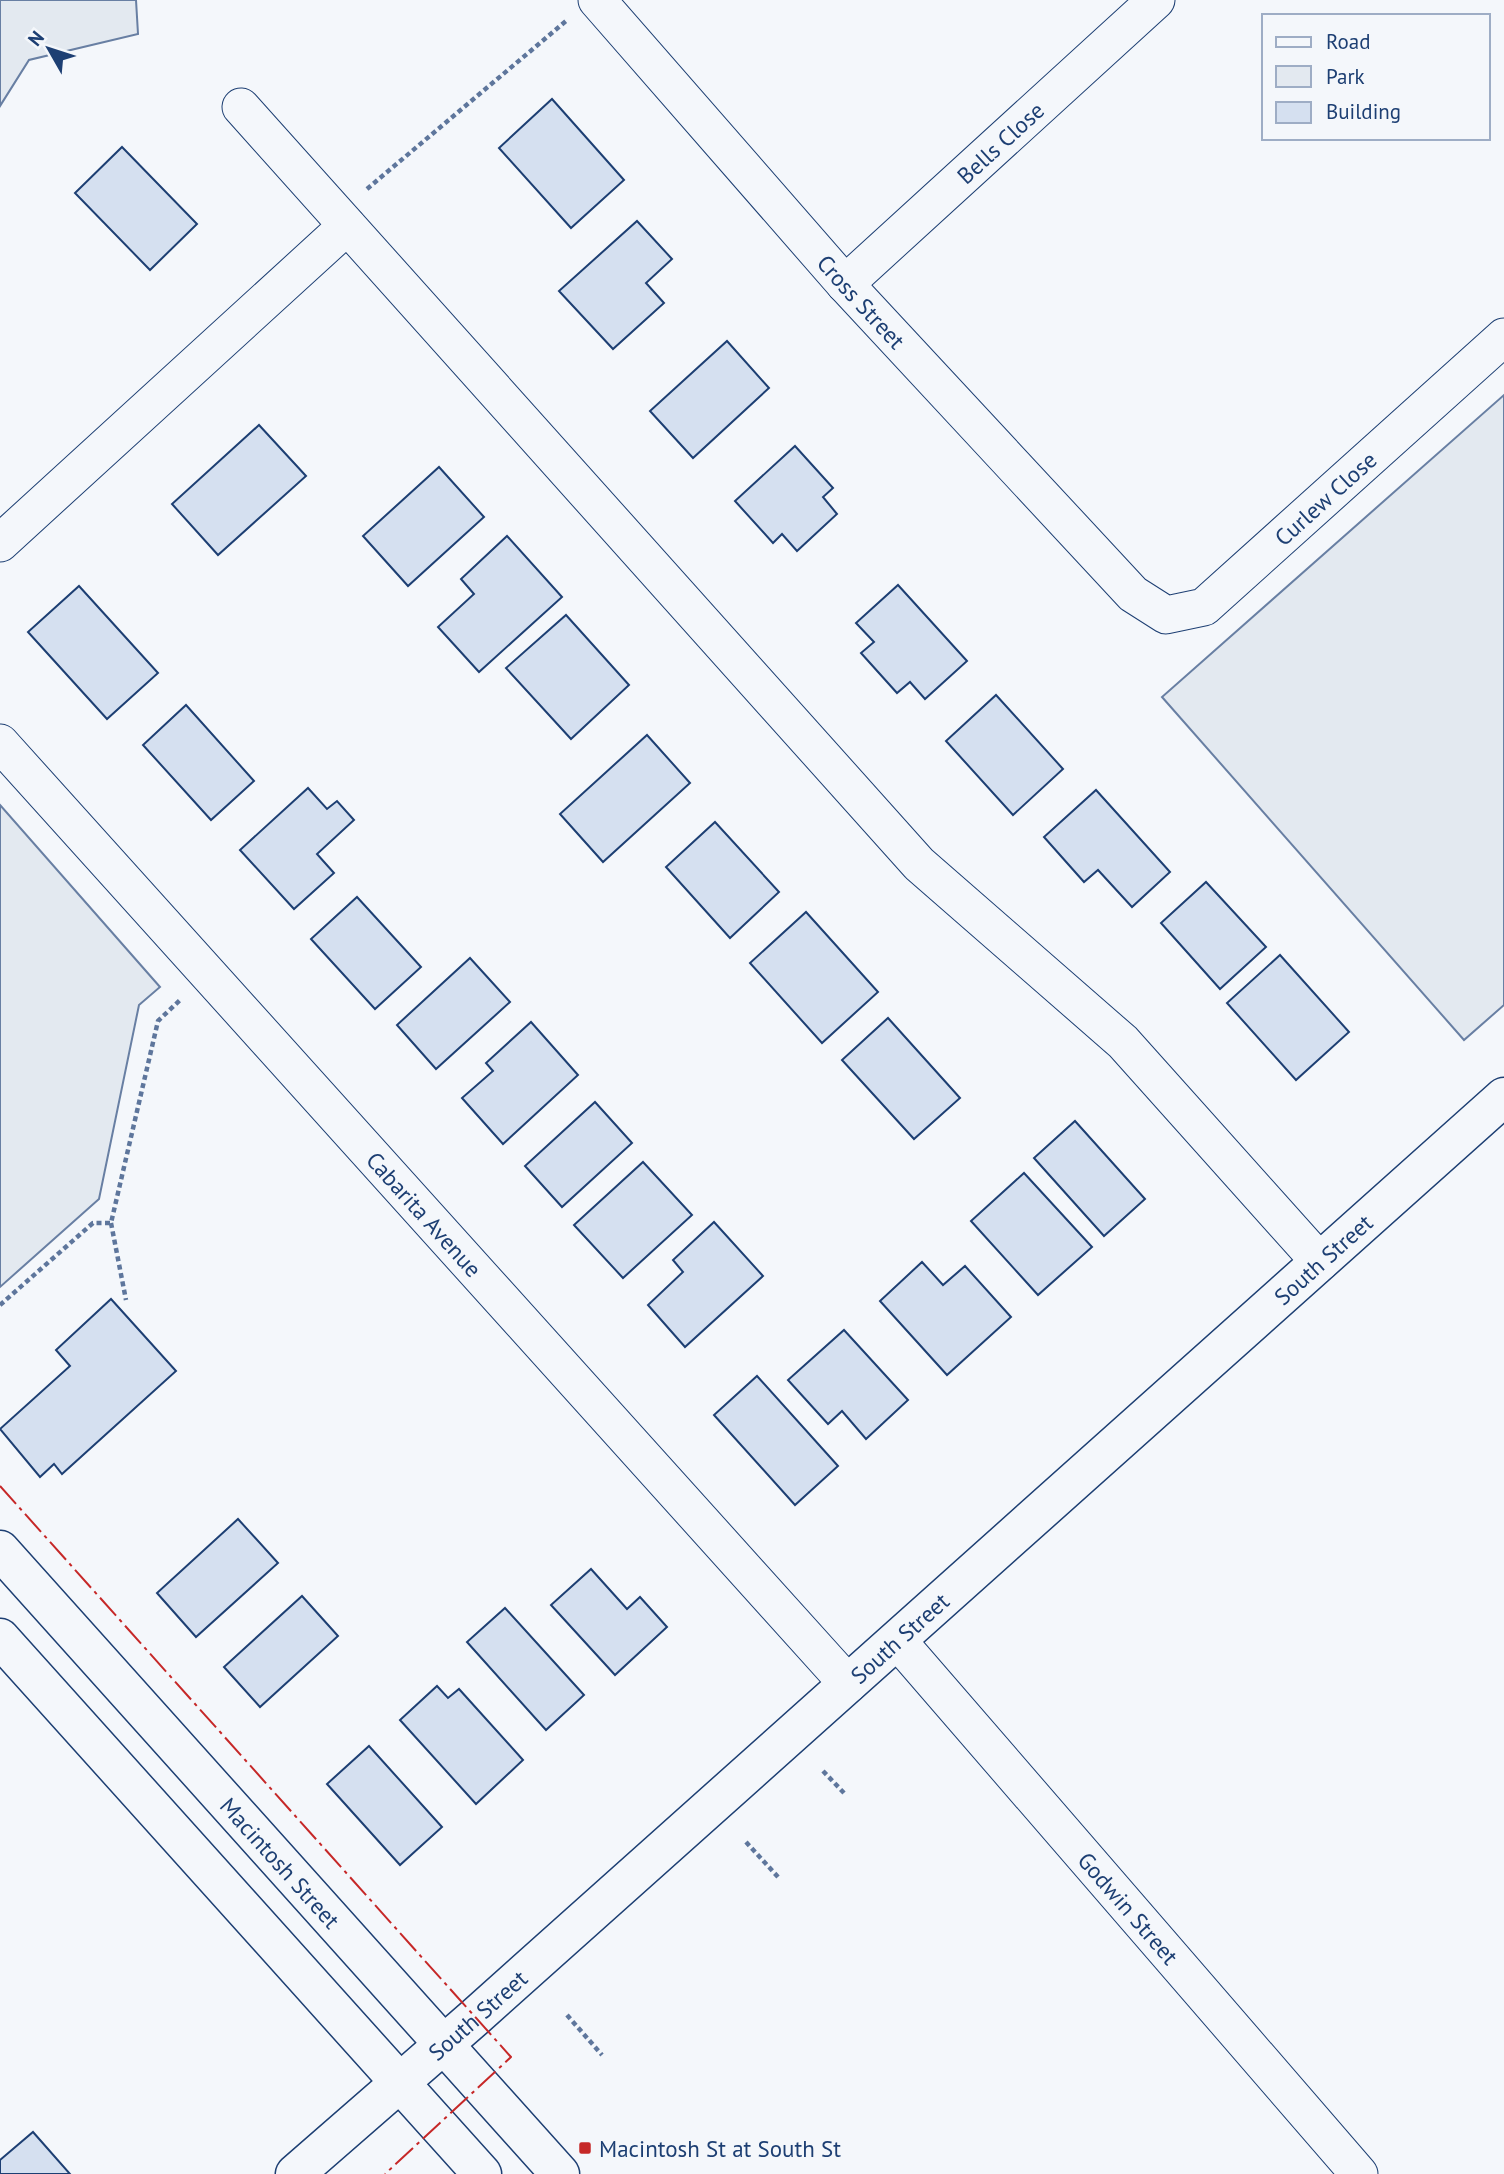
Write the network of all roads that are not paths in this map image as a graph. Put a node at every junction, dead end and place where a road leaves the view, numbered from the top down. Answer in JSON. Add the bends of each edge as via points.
{"nodes":[{"id":1,"x":1156,"y":0,"type":"edge"},
{"id":2,"x":583,"y":9,"type":"edge"},
{"id":3,"x":241,"y":107,"type":"dead end"},
{"id":4,"x":342,"y":220,"type":"junction"},
{"id":5,"x":845,"y":284,"type":"junction"},
{"id":6,"x":1504,"y":337,"type":"edge"},
{"id":7,"x":0,"y":543,"type":"edge"},
{"id":8,"x":1133,"y":594,"type":"joint"},
{"id":9,"x":0,"y":743,"type":"edge"},
{"id":10,"x":1504,"y":1097,"type":"edge"},
{"id":11,"x":1320,"y":1262,"type":"junction"},
{"id":12,"x":0,"y":1550,"type":"edge"},
{"id":13,"x":0,"y":1638,"type":"edge"},
{"id":14,"x":897,"y":1640,"type":"junction"},
{"id":15,"x":848,"y":1684,"type":"junction"},
{"id":16,"x":444,"y":2045,"type":"junction"},
{"id":17,"x":400,"y":2082,"type":"junction"},
{"id":18,"x":295,"y":2174,"type":"edge"},
{"id":19,"x":482,"y":2174,"type":"edge"},
{"id":20,"x":560,"y":2174,"type":"edge"},
{"id":21,"x":1359,"y":2174,"type":"edge"}],
"edges":[{"from":1,"to":5,"type":"street","name":"Bells Close"},
{"from":2,"to":5,"type":"street","name":"Cross Street"},
{"from":3,"to":4,"type":"street"},
{"from":4,"to":7,"type":"street"},
{"from":4,"to":11,"type":"street","via":[[919,863],[1123,1042]]},
{"from":5,"to":8,"type":"street","name":"Cross Street"},
{"from":6,"to":8,"type":"street","name":"Curlew Close","via":[[1204,607],[1166,615]]},
{"from":9,"to":15,"type":"street","name":"Cabarita Avenue"},
{"from":10,"to":11,"type":"street","name":"South Street"},
{"from":11,"to":14,"type":"street","name":"South Street"},
{"from":12,"to":16,"type":"street","name":"Macintosh Street"},
{"from":13,"to":17,"type":"street"},
{"from":14,"to":15,"type":"street","name":"South Street"},
{"from":14,"to":21,"type":"street","name":"Godwin Street"},
{"from":15,"to":16,"type":"street","name":"South Street"},
{"from":16,"to":17,"type":"street","name":"South Street"},
{"from":16,"to":20,"type":"street","name":"Macintosh Street"},
{"from":17,"to":18,"type":"street","name":"South Street"},
{"from":17,"to":19,"type":"street"}]}
